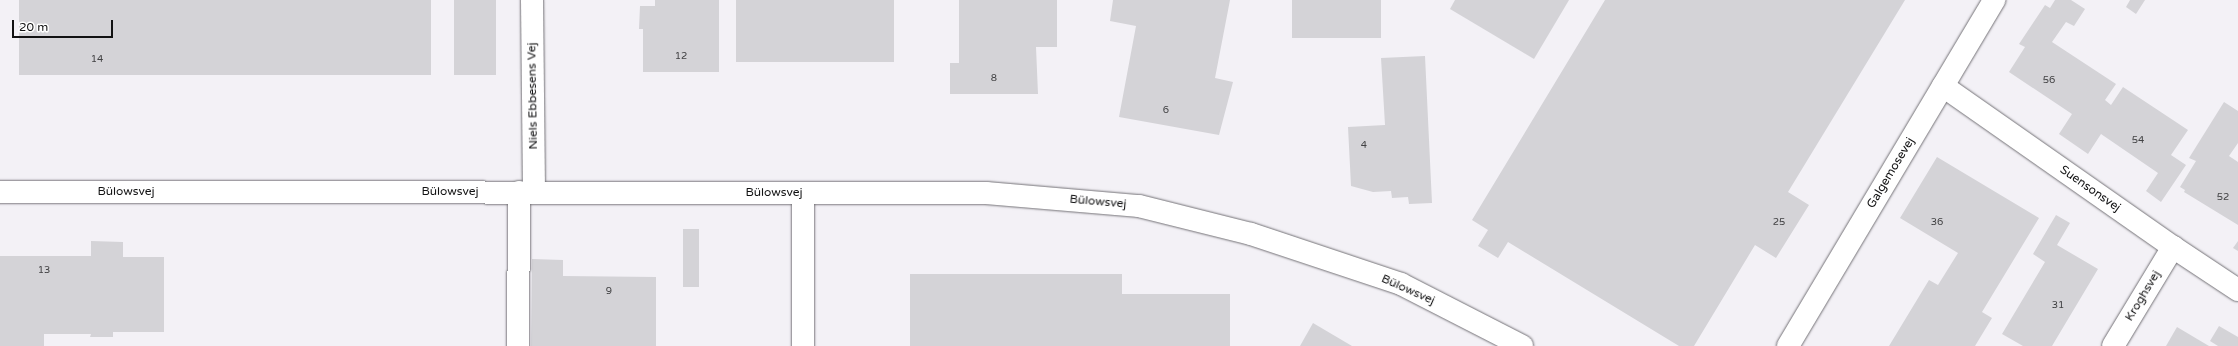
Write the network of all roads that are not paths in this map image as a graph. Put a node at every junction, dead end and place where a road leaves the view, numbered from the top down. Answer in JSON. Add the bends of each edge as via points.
{"nodes":[{"id":1,"x":532,"y":0,"type":"edge"},
{"id":2,"x":1994,"y":0,"type":"edge"},
{"id":3,"x":1943,"y":86,"type":"junction"},
{"id":4,"x":526,"y":191,"type":"junction"},
{"id":5,"x":0,"y":192,"type":"edge"},
{"id":6,"x":803,"y":193,"type":"junction"},
{"id":7,"x":2173,"y":247,"type":"junction"},
{"id":8,"x":2238,"y":290,"type":"edge"},
{"id":9,"x":518,"y":346,"type":"edge"},
{"id":10,"x":802,"y":346,"type":"edge"},
{"id":11,"x":1522,"y":346,"type":"edge"},
{"id":12,"x":1788,"y":346,"type":"edge"},
{"id":13,"x":2113,"y":346,"type":"edge"}],
"edges":[{"from":1,"to":4,"type":"street","name":"Niels Ebbesens Vej"},
{"from":2,"to":3,"type":"street","name":"Galgemosevej"},
{"from":3,"to":7,"type":"street","name":"Suensonsvej"},
{"from":3,"to":12,"type":"street","name":"Galgemosevej"},
{"from":4,"to":5,"type":"street","name":"Bülowsvej"},
{"from":4,"to":6,"type":"street","name":"Bülowsvej"},
{"from":4,"to":9,"type":"street","name":"Niels Ebbesens Vej"},
{"from":6,"to":10,"type":"street"},
{"from":6,"to":11,"type":"street","name":"Bülowsvej","via":[[986,193],[1139,206],[1251,234],[1401,284]]},
{"from":7,"to":8,"type":"street","name":"Suensonsvej"},
{"from":7,"to":13,"type":"street","name":"Kroghsvej"}]}
